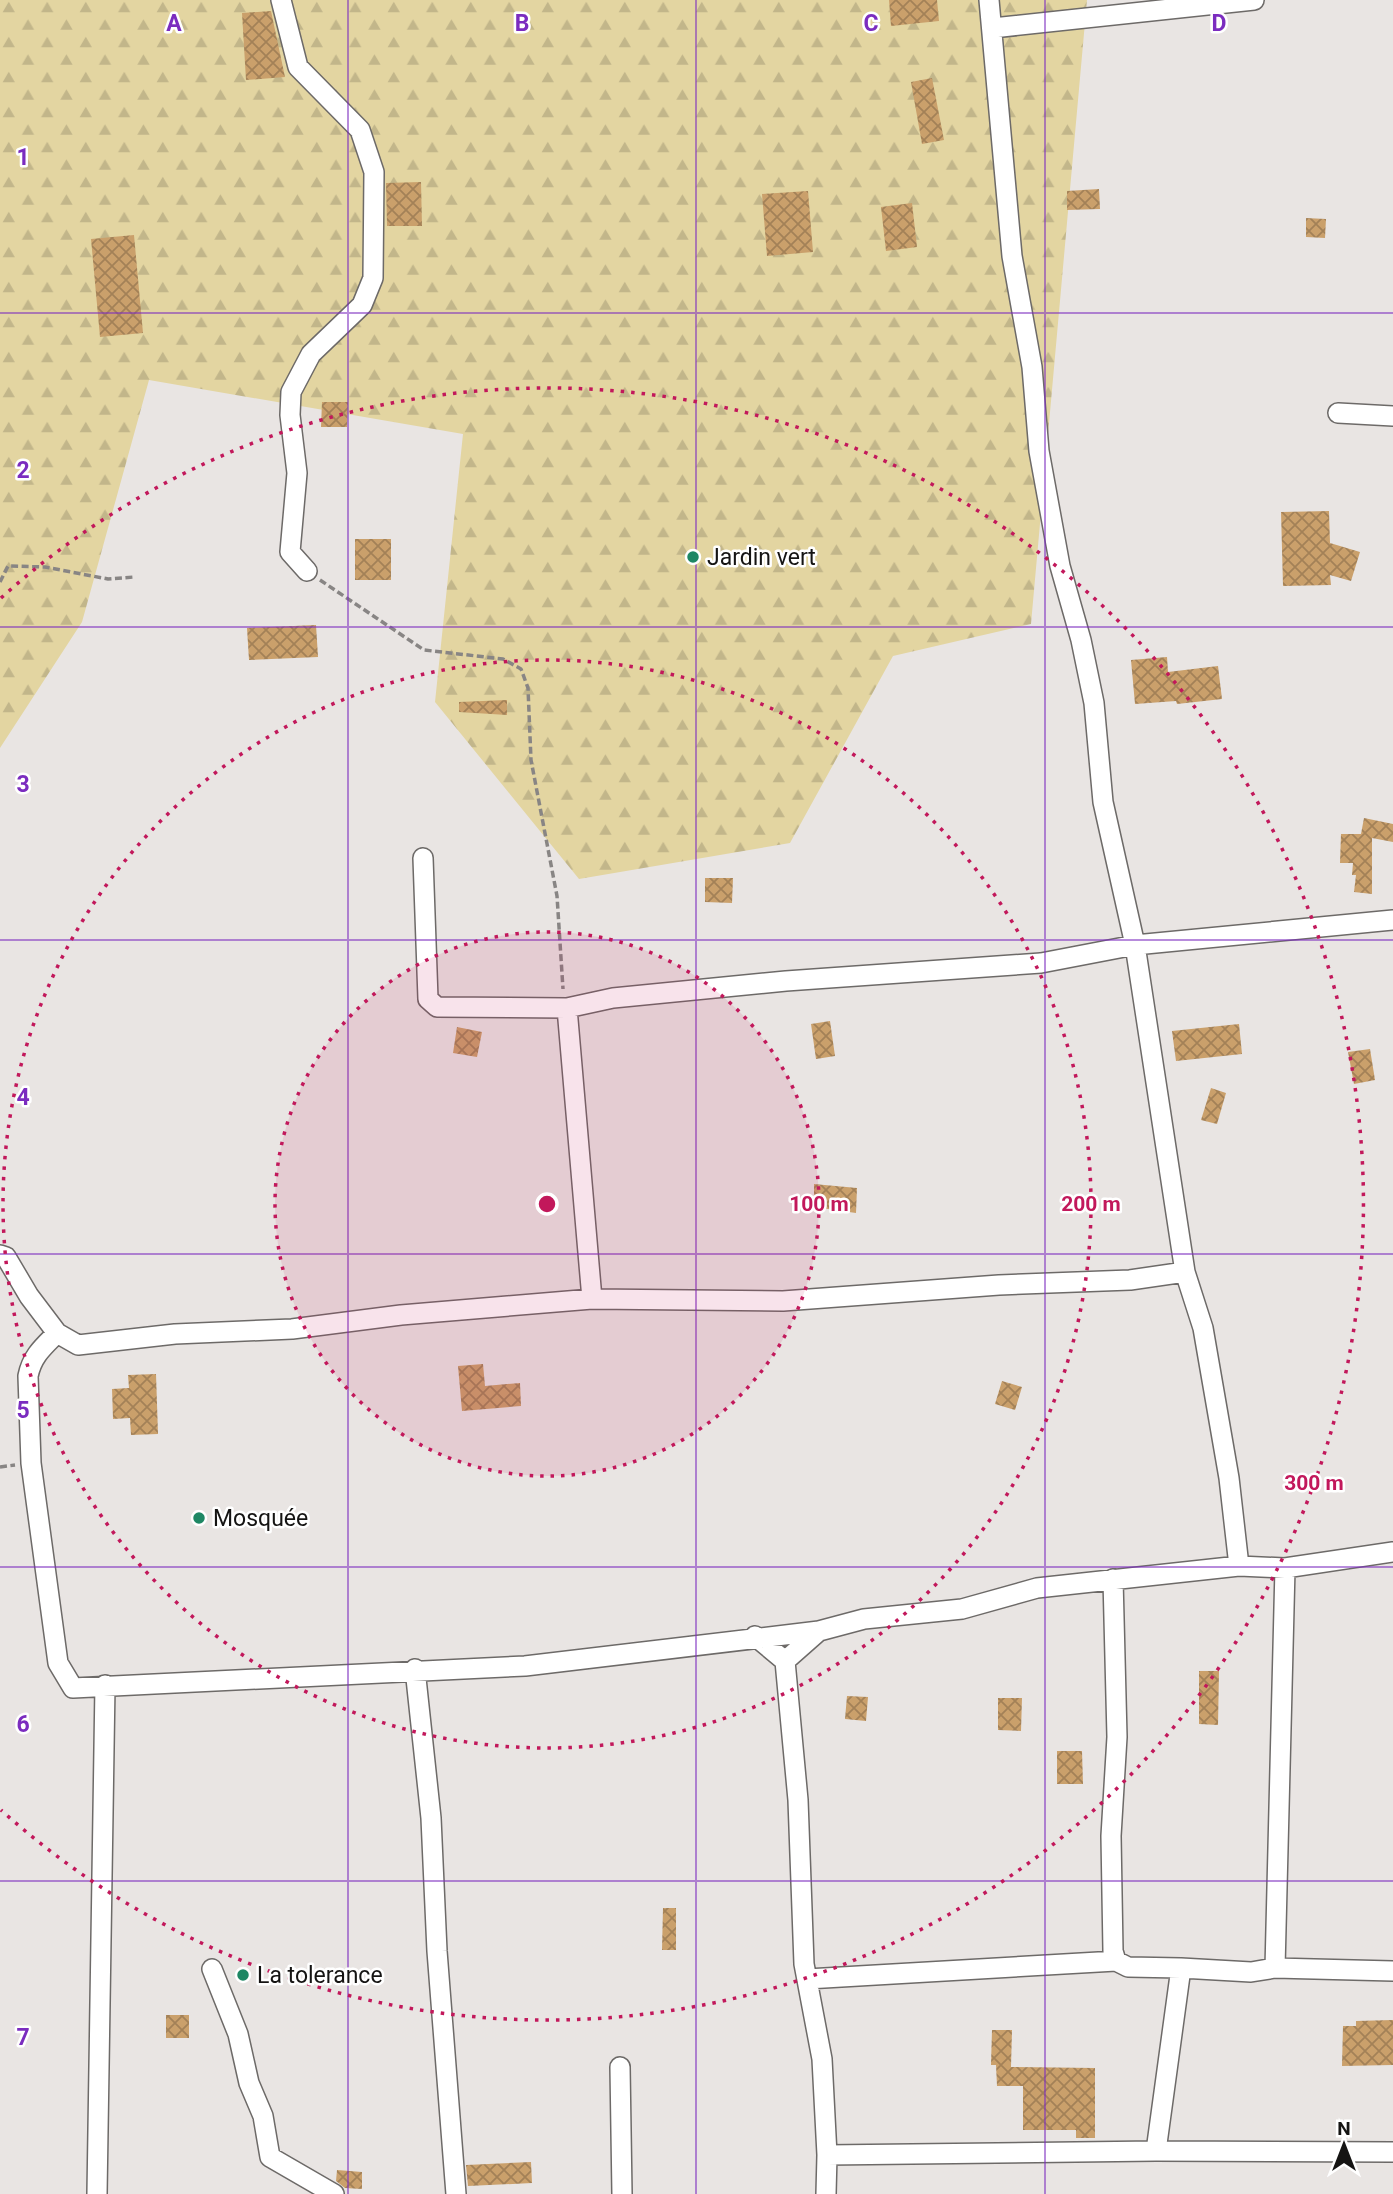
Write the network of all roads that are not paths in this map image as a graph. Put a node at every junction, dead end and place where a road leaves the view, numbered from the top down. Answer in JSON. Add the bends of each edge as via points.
{"nodes":[{"id":1,"x":281,"y":0,"type":"edge"},
{"id":2,"x":989,"y":0,"type":"edge"},
{"id":3,"x":1254,"y":0,"type":"edge"},
{"id":4,"x":993,"y":28,"type":"junction"},
{"id":5,"x":1338,"y":413,"type":"dead end"},
{"id":6,"x":1393,"y":416,"type":"edge"},
{"id":7,"x":307,"y":571,"type":"road end"},
{"id":8,"x":423,"y":858,"type":"dead end"},
{"id":9,"x":1393,"y":920,"type":"edge"},
{"id":10,"x":1135,"y":945,"type":"junction"},
{"id":11,"x":567,"y":1008,"type":"junction"},
{"id":12,"x":0,"y":1255,"type":"edge"},
{"id":13,"x":1185,"y":1272,"type":"junction"},
{"id":14,"x":592,"y":1299,"type":"junction"},
{"id":15,"x":57,"y":1332,"type":"junction"},
{"id":16,"x":1393,"y":1552,"type":"edge"},
{"id":17,"x":1239,"y":1566,"type":"junction"},
{"id":18,"x":1285,"y":1568,"type":"junction"},
{"id":19,"x":1113,"y":1579,"type":"junction"},
{"id":20,"x":819,"y":1631,"type":"junction"},
{"id":21,"x":755,"y":1636,"type":"junction"},
{"id":22,"x":785,"y":1661,"type":"junction"},
{"id":23,"x":415,"y":1670,"type":"junction"},
{"id":24,"x":105,"y":1685,"type":"junction"},
{"id":25,"x":1116,"y":1961,"type":"junction"},
{"id":26,"x":1181,"y":1968,"type":"junction"},
{"id":27,"x":1275,"y":1968,"type":"junction"},
{"id":28,"x":212,"y":1969,"type":"dead end"},
{"id":29,"x":1393,"y":1971,"type":"edge"},
{"id":30,"x":807,"y":1979,"type":"junction"},
{"id":31,"x":620,"y":2067,"type":"dead end"},
{"id":32,"x":1156,"y":2151,"type":"junction"},
{"id":33,"x":1393,"y":2152,"type":"edge"},
{"id":34,"x":827,"y":2155,"type":"junction"},
{"id":35,"x":97,"y":2194,"type":"edge"},
{"id":36,"x":334,"y":2194,"type":"edge"},
{"id":37,"x":456,"y":2194,"type":"edge"},
{"id":38,"x":621,"y":2194,"type":"edge"},
{"id":39,"x":826,"y":2194,"type":"edge"}],
"edges":[{"from":1,"to":7,"type":"street","via":[[298,67],[360,130],[374,172],[373,278],[362,304],[311,354],[291,392],[297,473],[290,552]]},
{"from":2,"to":4,"type":"street"},
{"from":3,"to":4,"type":"street"},
{"from":4,"to":10,"type":"street","via":[[1013,256],[1032,367],[1039,451],[1060,566],[1094,703],[1103,802]]},
{"from":5,"to":6,"type":"street"},
{"from":8,"to":11,"type":"street","via":[[428,999],[432,1006]]},
{"from":9,"to":10,"type":"street"},
{"from":10,"to":11,"type":"street","via":[[1041,963],[786,981],[613,998]]},
{"from":10,"to":13,"type":"street"},
{"from":11,"to":14,"type":"street"},
{"from":12,"to":15,"type":"street","via":[[6,1257]]},
{"from":13,"to":14,"type":"street","via":[[1130,1280],[783,1301]]},
{"from":13,"to":17,"type":"street","via":[[1203,1328]]},
{"from":14,"to":15,"type":"street","via":[[78,1345]]},
{"from":15,"to":24,"type":"street","via":[[35,1355],[28,1376],[31,1463],[58,1663],[74,1688]]},
{"from":16,"to":18,"type":"street"},
{"from":17,"to":18,"type":"street"},
{"from":17,"to":19,"type":"street"},
{"from":18,"to":27,"type":"street"},
{"from":19,"to":20,"type":"street","via":[[1037,1588],[962,1609],[864,1619]]},
{"from":19,"to":25,"type":"street","via":[[1117,1737],[1111,1836]]},
{"from":20,"to":21,"type":"street"},
{"from":20,"to":22,"type":"street"},
{"from":21,"to":22,"type":"street"},
{"from":21,"to":23,"type":"street","via":[[525,1665]]},
{"from":22,"to":30,"type":"street"},
{"from":23,"to":24,"type":"street"},
{"from":23,"to":37,"type":"street","via":[[431,1818]]},
{"from":24,"to":35,"type":"street"},
{"from":25,"to":26,"type":"street","via":[[1128,1967]]},
{"from":25,"to":30,"type":"street"},
{"from":26,"to":27,"type":"street","via":[[1251,1972]]},
{"from":26,"to":32,"type":"street"},
{"from":27,"to":29,"type":"street"},
{"from":28,"to":36,"type":"street","via":[[263,2116],[270,2157]]},
{"from":30,"to":34,"type":"street","via":[[822,2059]]},
{"from":31,"to":38,"type":"street"},
{"from":32,"to":33,"type":"street"},
{"from":32,"to":34,"type":"street"},
{"from":34,"to":39,"type":"street"}]}
